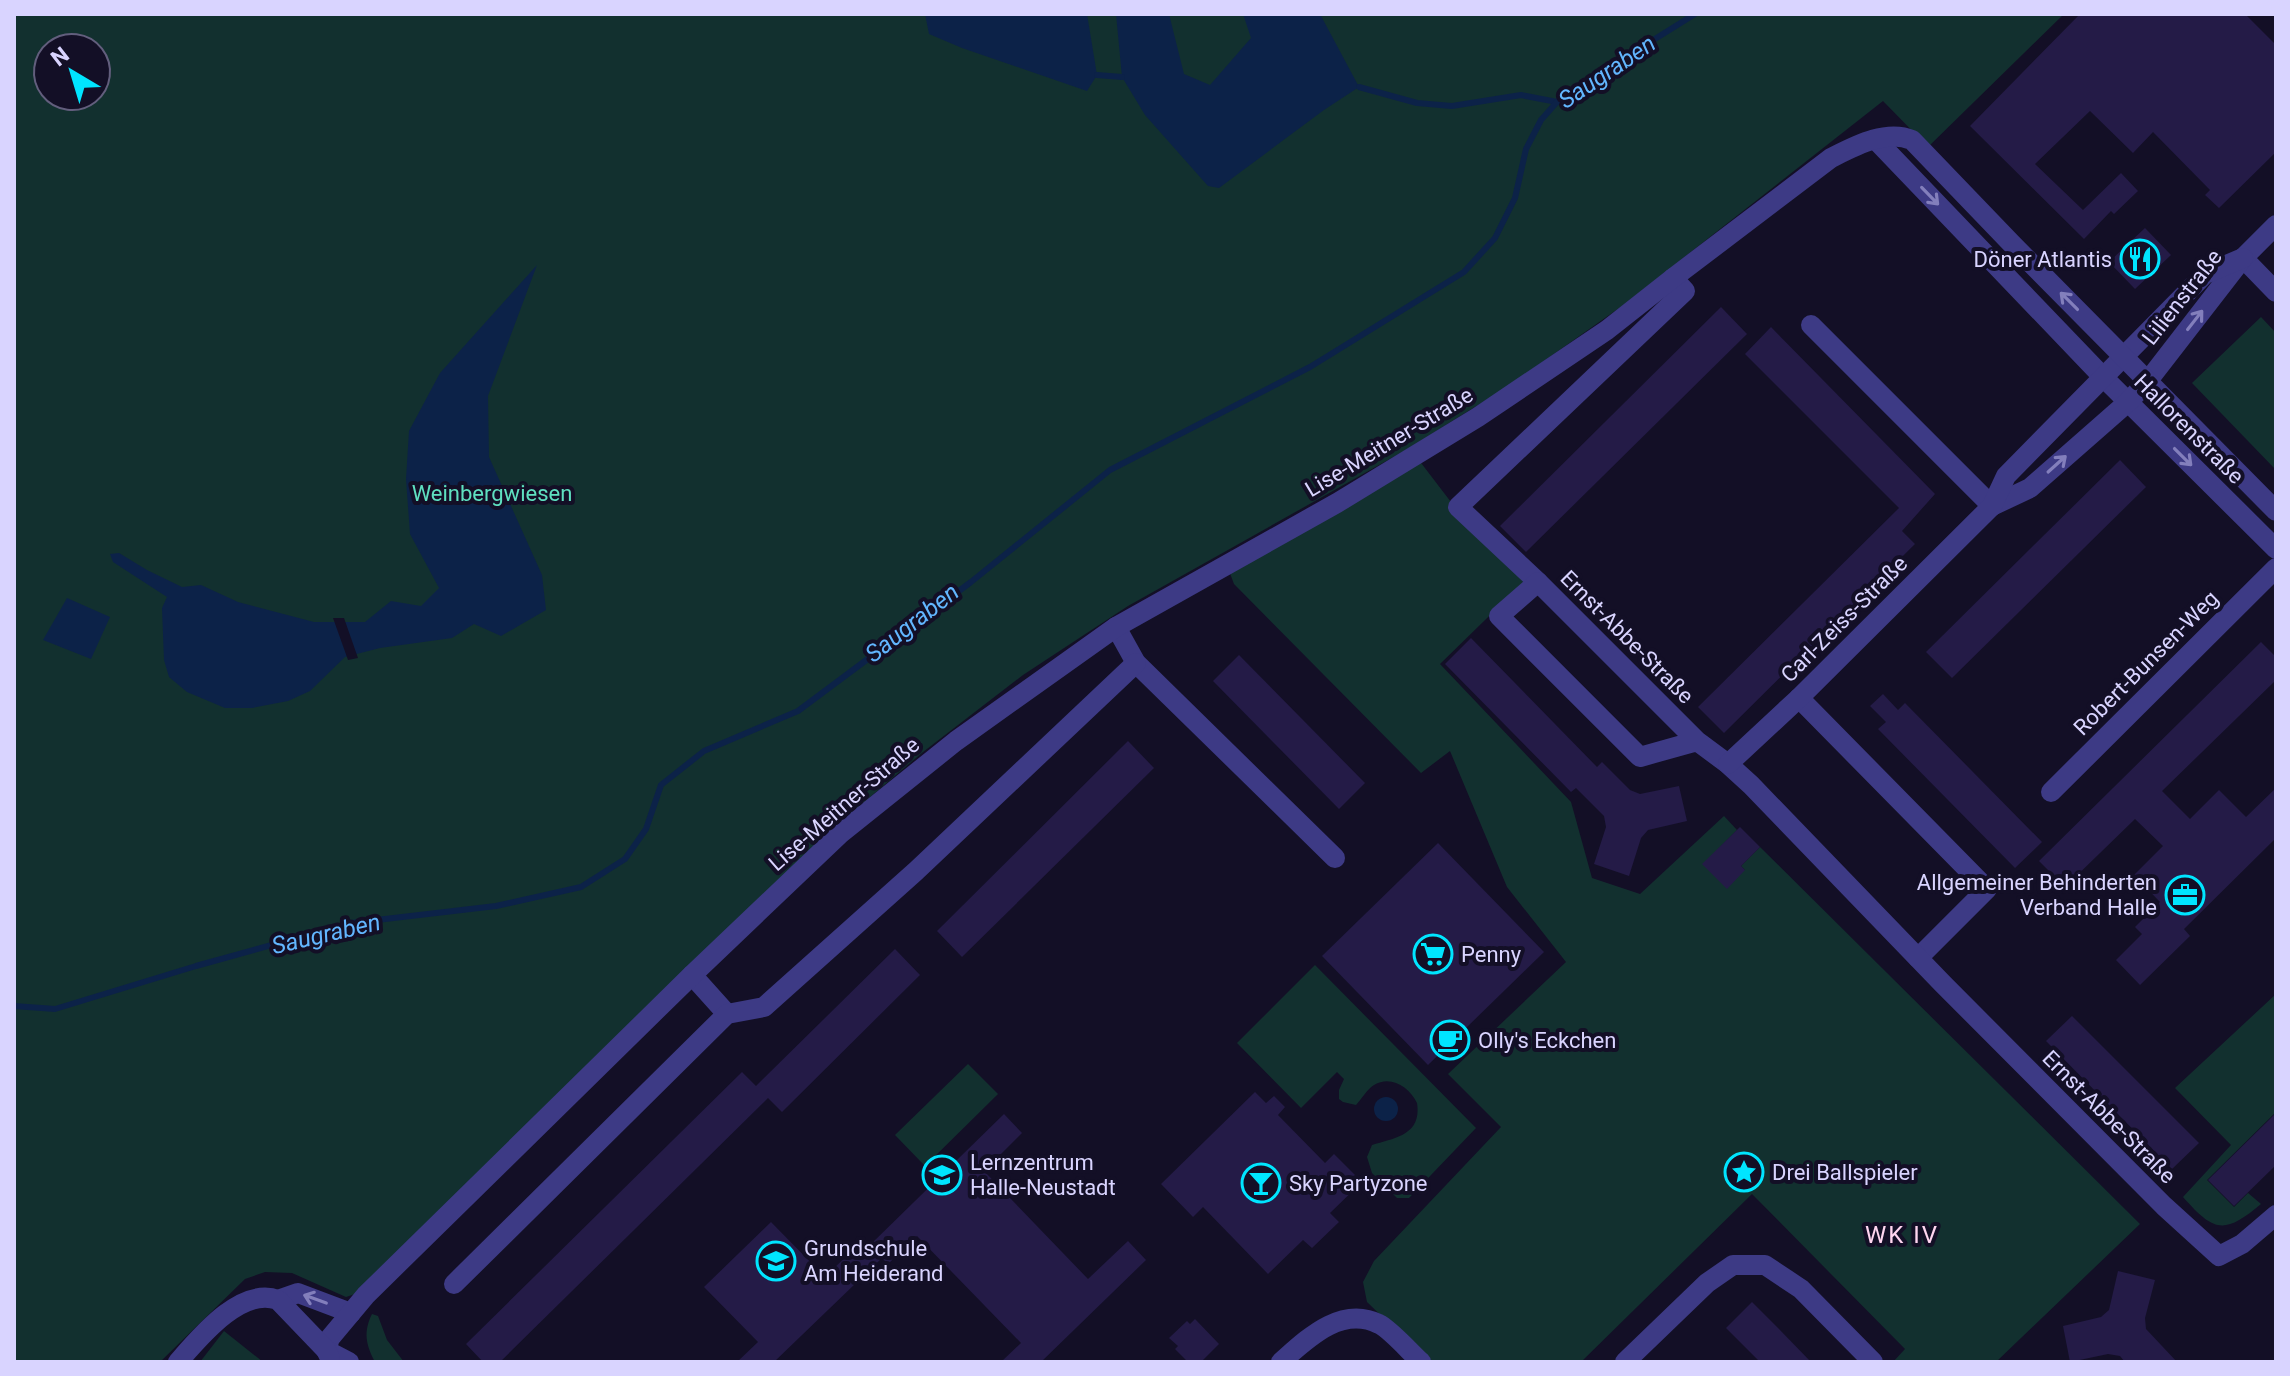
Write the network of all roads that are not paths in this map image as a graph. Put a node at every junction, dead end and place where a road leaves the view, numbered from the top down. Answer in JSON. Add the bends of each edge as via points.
{"nodes":[{"id":1,"x":1876,"y":140,"type":"junction"},
{"id":2,"x":2276,"y":225,"type":"edge"},
{"id":3,"x":2243,"y":258,"type":"junction"},
{"id":4,"x":1673,"y":278,"type":"junction"},
{"id":5,"x":2276,"y":292,"type":"edge"},
{"id":6,"x":1811,"y":325,"type":"dead end"},
{"id":7,"x":2124,"y":357,"type":"junction"},
{"id":8,"x":2103,"y":377,"type":"junction"},
{"id":9,"x":2147,"y":382,"type":"junction"},
{"id":10,"x":2128,"y":402,"type":"junction"},
{"id":11,"x":1992,"y":506,"type":"junction"},
{"id":12,"x":2276,"y":511,"type":"edge"},
{"id":13,"x":2276,"y":549,"type":"edge"},
{"id":14,"x":2276,"y":568,"type":"edge"},
{"id":15,"x":1538,"y":582,"type":"junction"},
{"id":16,"x":1116,"y":627,"type":"junction"},
{"id":17,"x":1136,"y":663,"type":"junction"},
{"id":18,"x":1799,"y":698,"type":"junction"},
{"id":19,"x":1697,"y":741,"type":"junction"},
{"id":20,"x":1728,"y":764,"type":"junction"},
{"id":21,"x":2051,"y":792,"type":"dead end"},
{"id":22,"x":1335,"y":858,"type":"dead end"},
{"id":23,"x":1918,"y":958,"type":"junction"},
{"id":24,"x":692,"y":975,"type":"junction"},
{"id":25,"x":727,"y":1014,"type":"junction"},
{"id":26,"x":2276,"y":1215,"type":"edge"},
{"id":27,"x":454,"y":1284,"type":"dead end"},
{"id":28,"x":278,"y":1300,"type":"junction"},
{"id":29,"x":351,"y":1313,"type":"junction"},
{"id":30,"x":329,"y":1356,"type":"edge"},
{"id":31,"x":178,"y":1362,"type":"edge"},
{"id":32,"x":349,"y":1362,"type":"edge"},
{"id":33,"x":1281,"y":1362,"type":"edge"},
{"id":34,"x":1421,"y":1362,"type":"edge"},
{"id":35,"x":1625,"y":1362,"type":"edge"},
{"id":36,"x":1873,"y":1362,"type":"edge"}],
"edges":[{"from":1,"to":4,"type":"street","name":"Lise-Meitner-Straße","via":[[1831,158]]},
{"from":7,"to":1,"type":"street","name":"Hallorenstraße","one_way":true,"via":[[1912,140],[1901,135]]},
{"from":1,"to":8,"type":"street","name":"Hallorenstraße","one_way":true},
{"from":2,"to":3,"type":"street","name":"Lilienstraße"},
{"from":3,"to":5,"type":"street"},
{"from":3,"to":7,"type":"street","name":"Lilienstraße","via":[[2205,274]]},
{"from":9,"to":3,"type":"street","name":"Lilienstraße","one_way":true},
{"from":4,"to":15,"type":"street","via":[[1685,291],[1458,507]]},
{"from":4,"to":16,"type":"street","name":"Lise-Meitner-Straße","via":[[1607,330],[1478,417]]},
{"from":6,"to":11,"type":"street"},
{"from":7,"to":8,"type":"street","name":"Hallorenstraße"},
{"from":7,"to":9,"type":"street","name":"Hallorenstraße"},
{"from":8,"to":10,"type":"street","name":"Hallorenstraße"},
{"from":8,"to":11,"type":"street","name":"Carl-Zeiss-Straße","via":[[2006,476]]},
{"from":9,"to":10,"type":"street","name":"Lilienstraße"},
{"from":9,"to":12,"type":"street","name":"Hallorenstraße"},
{"from":11,"to":10,"type":"street","name":"Carl-Zeiss-Straße","one_way":true,"via":[[2030,488]]},
{"from":10,"to":13,"type":"street","name":"Hallorenstraße","one_way":true},
{"from":11,"to":18,"type":"street","name":"Carl-Zeiss-Straße"},
{"from":14,"to":21,"type":"street","name":"Robert-Bunsen-Weg"},
{"from":15,"to":19,"type":"street","name":"Ernst-Abbe-Straße"},
{"from":15,"to":19,"type":"street","name":"Ernst-Abbe-Straße","via":[[1499,616],[1640,757]]},
{"from":16,"to":17,"type":"street"},
{"from":16,"to":24,"type":"street","name":"Lise-Meitner-Straße","via":[[956,741],[840,834]]},
{"from":17,"to":22,"type":"street"},
{"from":17,"to":25,"type":"street","via":[[764,1007]]},
{"from":18,"to":20,"type":"street","name":"Carl-Zeiss-Straße"},
{"from":18,"to":23,"type":"street","via":[[1987,889]]},
{"from":19,"to":20,"type":"street","name":"Ernst-Abbe-Straße"},
{"from":20,"to":23,"type":"street","name":"Ernst-Abbe-Straße"},
{"from":23,"to":26,"type":"street","name":"Ernst-Abbe-Straße","via":[[2219,1256]]},
{"from":24,"to":25,"type":"street"},
{"from":24,"to":29,"type":"street","name":"Lise-Meitner-Straße"},
{"from":25,"to":27,"type":"street"},
{"from":29,"to":28,"type":"street","one_way":true,"via":[[298,1293]]},
{"from":28,"to":30,"type":"street"},
{"from":28,"to":31,"type":"street","via":[[245,1302],[213,1323]]},
{"from":29,"to":30,"type":"street","name":"Lise-Meitner-Straße","via":[[330,1338]]},
{"from":30,"to":32,"type":"street"},
{"from":33,"to":34,"type":"street","via":[[1314,1333],[1351,1317],[1380,1324]]},
{"from":35,"to":36,"type":"street","via":[[1733,1265],[1765,1265],[1801,1289]]}]}
